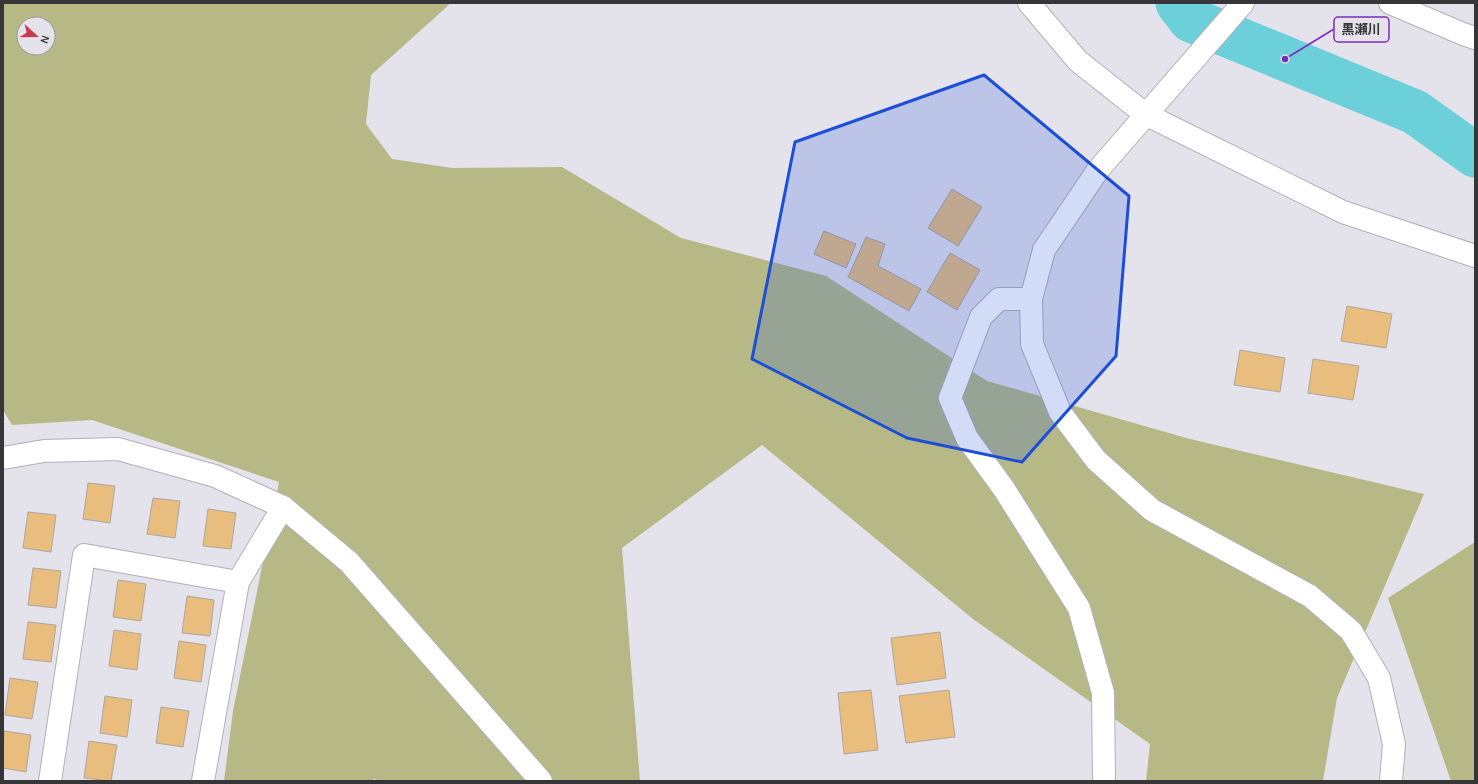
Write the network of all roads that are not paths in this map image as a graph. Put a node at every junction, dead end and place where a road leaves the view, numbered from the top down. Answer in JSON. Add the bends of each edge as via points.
{"nodes":[{"id":1,"x":1029,"y":3,"type":"edge"},
{"id":2,"x":1243,"y":3,"type":"edge"},
{"id":3,"x":1390,"y":3,"type":"edge"},
{"id":4,"x":1475,"y":38,"type":"edge"},
{"id":5,"x":1150,"y":108,"type":"junction"},
{"id":6,"x":1475,"y":256,"type":"edge"},
{"id":7,"x":1030,"y":299,"type":"junction"},
{"id":8,"x":3,"y":458,"type":"edge"},
{"id":9,"x":283,"y":507,"type":"junction"},
{"id":10,"x":238,"y":582,"type":"junction"},
{"id":11,"x":50,"y":781,"type":"edge"},
{"id":12,"x":203,"y":781,"type":"edge"},
{"id":13,"x":540,"y":781,"type":"edge"},
{"id":14,"x":1104,"y":781,"type":"edge"},
{"id":15,"x":1391,"y":781,"type":"edge"}],
"edges":[{"from":1,"to":5,"type":"street","via":[[1078,61]]},
{"from":2,"to":5,"type":"street"},
{"from":3,"to":4,"type":"street"},
{"from":5,"to":6,"type":"street","via":[[1343,212]]},
{"from":5,"to":7,"type":"street","via":[[1098,170],[1044,250]]},
{"from":7,"to":14,"type":"street","via":[[999,299],[981,318],[950,398],[967,438],[1004,488],[1079,608],[1103,693]]},
{"from":7,"to":15,"type":"street","via":[[1032,344],[1060,412],[1096,460],[1152,510],[1310,596],[1351,631],[1379,678],[1394,744]]},
{"from":8,"to":9,"type":"street","via":[[44,451],[118,449],[215,476]]},
{"from":9,"to":10,"type":"street"},
{"from":9,"to":13,"type":"street","via":[[349,562]]},
{"from":10,"to":11,"type":"street","via":[[84,555]]},
{"from":10,"to":12,"type":"street"}]}
